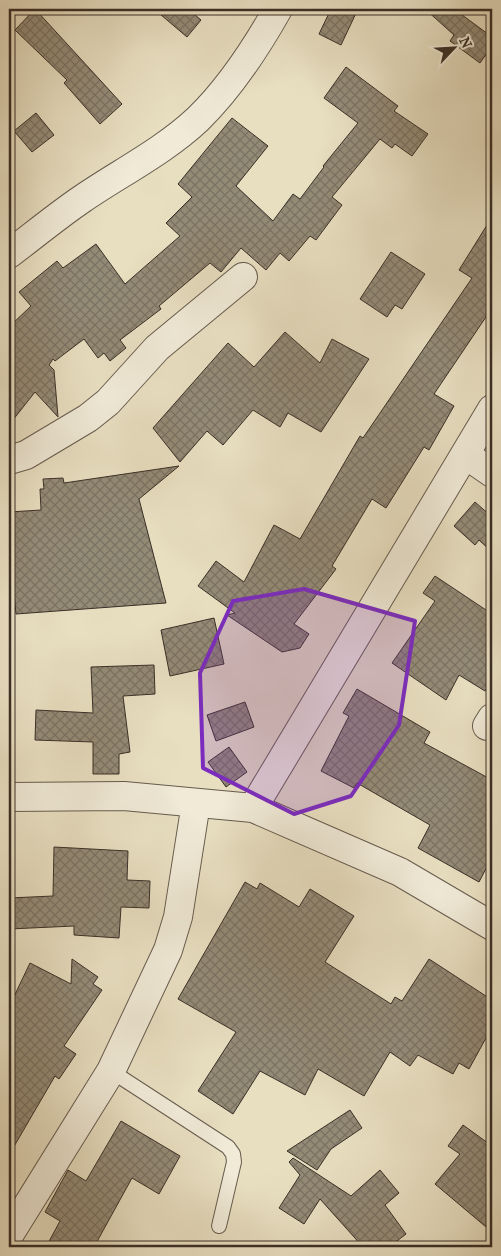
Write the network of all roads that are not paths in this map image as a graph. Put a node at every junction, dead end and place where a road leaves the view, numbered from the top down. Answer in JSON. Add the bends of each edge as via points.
{"nodes":[{"id":1,"x":278,"y":9,"type":"edge"},
{"id":2,"x":9,"y":254,"type":"edge"},
{"id":3,"x":243,"y":277,"type":"dead end"},
{"id":4,"x":492,"y":410,"type":"edge"},
{"id":5,"x":466,"y":455,"type":"junction"},
{"id":6,"x":9,"y":460,"type":"edge"},
{"id":7,"x":492,"y":473,"type":"edge"},
{"id":8,"x":9,"y":797,"type":"edge"},
{"id":9,"x":196,"y":803,"type":"junction"},
{"id":10,"x":253,"y":808,"type":"junction"},
{"id":11,"x":492,"y":926,"type":"edge"},
{"id":12,"x":111,"y":1071,"type":"junction"},
{"id":13,"x":219,"y":1226,"type":"dead end"},
{"id":14,"x":9,"y":1235,"type":"edge"}],
"edges":[{"from":1,"to":2,"type":"street","via":[[256,46],[197,120],[80,200]]},
{"from":3,"to":6,"type":"street","via":[[157,348],[108,402],[88,418],[26,455]]},
{"from":4,"to":5,"type":"street"},
{"from":5,"to":7,"type":"street"},
{"from":5,"to":10,"type":"street"},
{"from":8,"to":9,"type":"street","via":[[124,796]]},
{"from":9,"to":10,"type":"street"},
{"from":9,"to":12,"type":"street","via":[[178,917],[168,950]]},
{"from":10,"to":11,"type":"street","via":[[400,872]]},
{"from":12,"to":13,"type":"lane","via":[[228,1147],[233,1154],[234,1162]]},
{"from":12,"to":14,"type":"street"}]}
